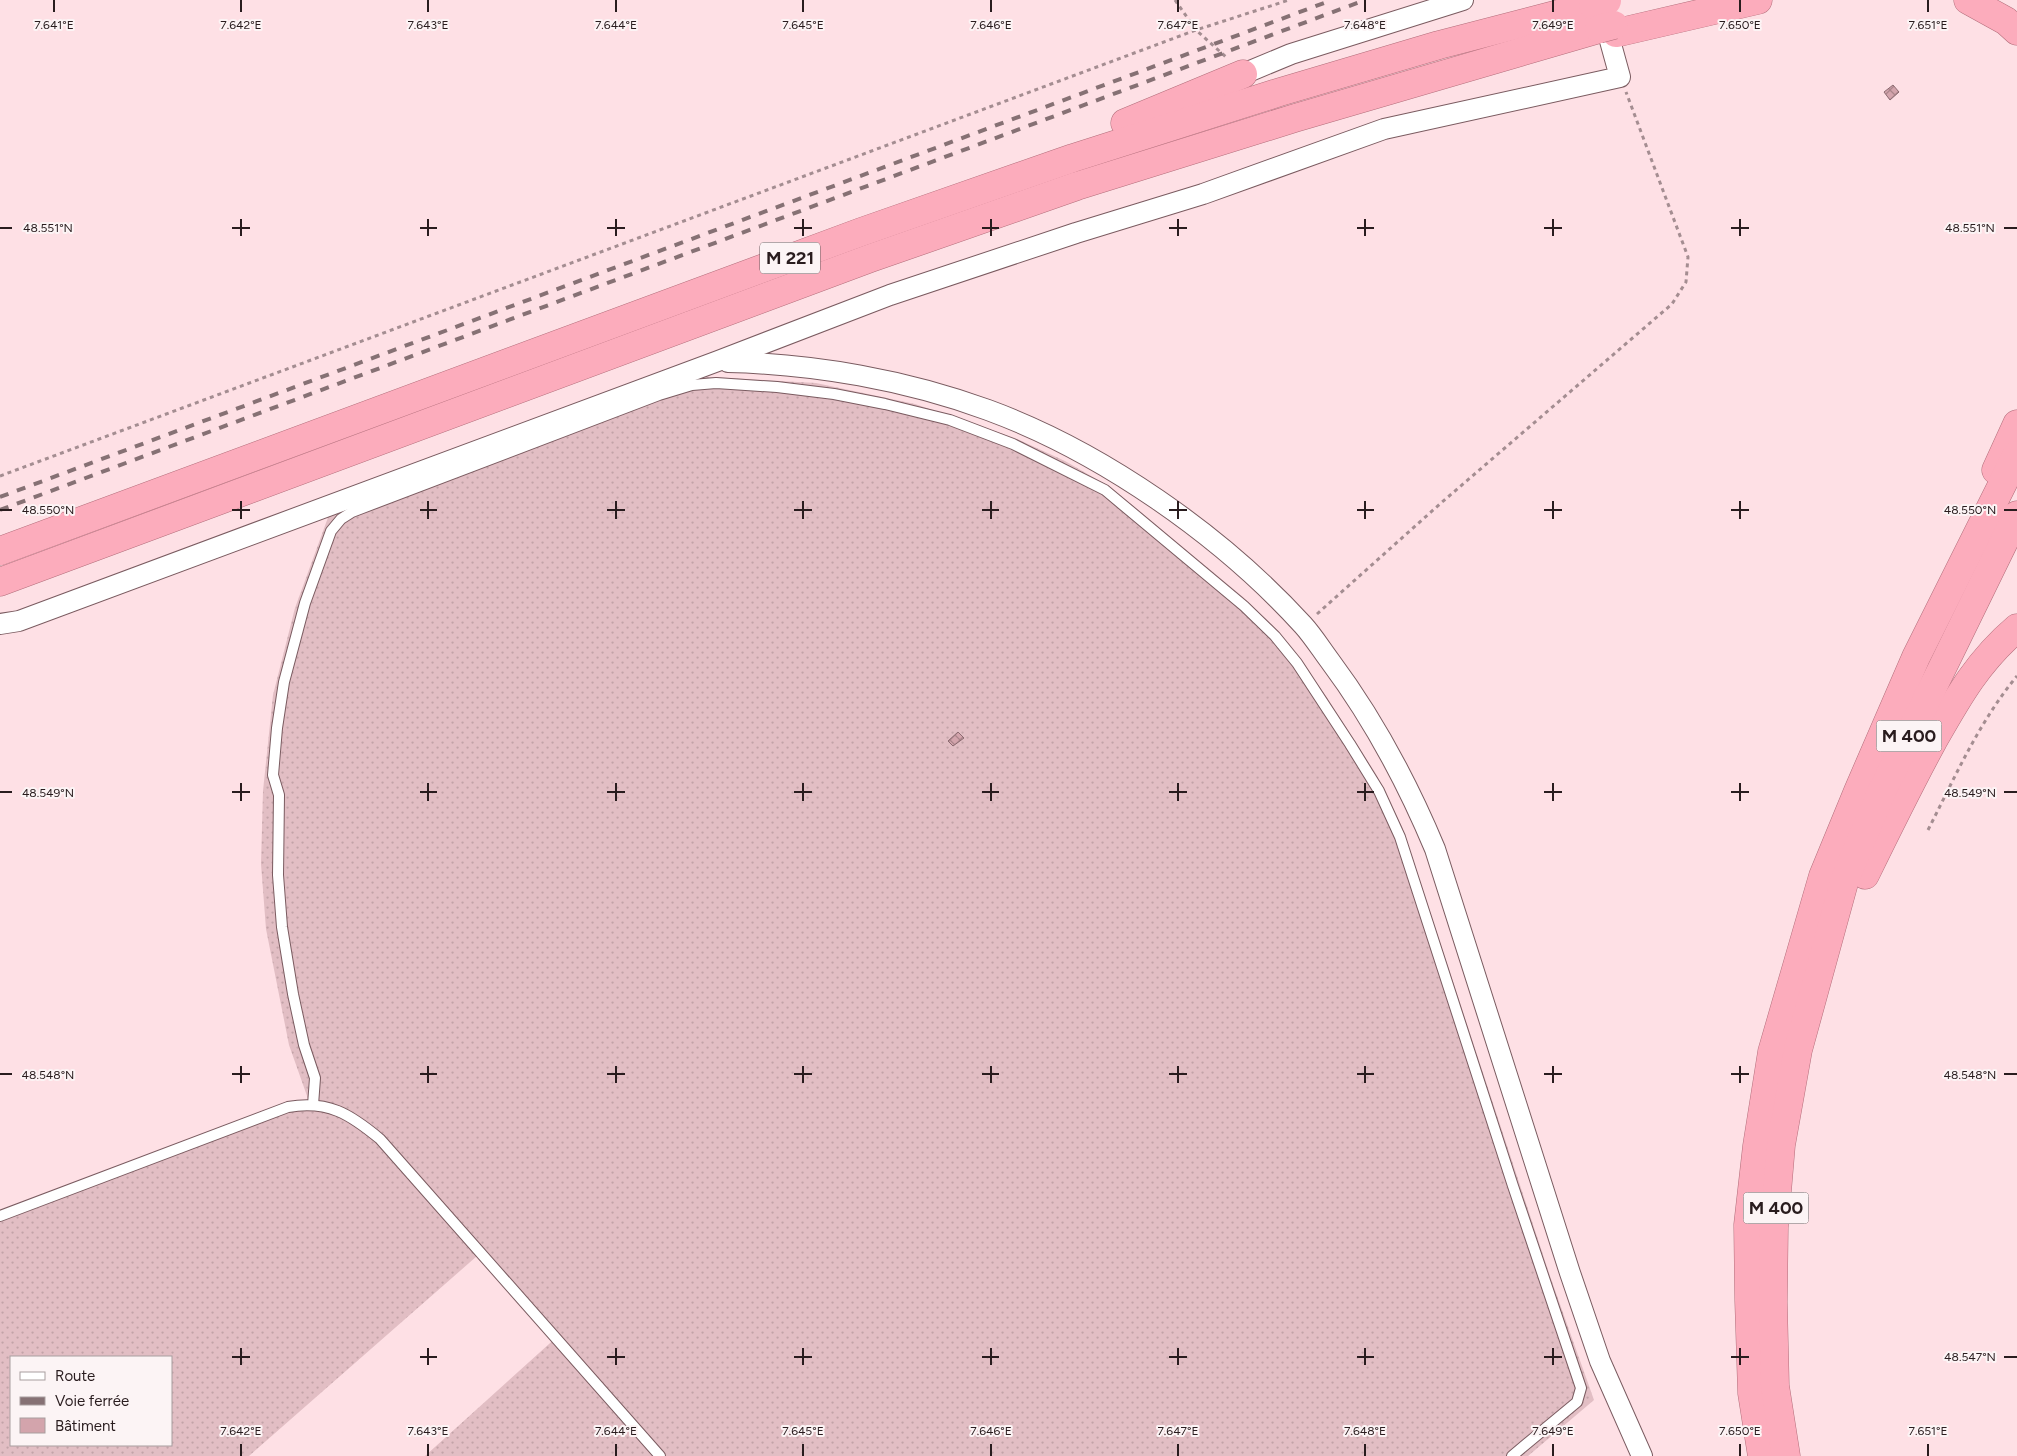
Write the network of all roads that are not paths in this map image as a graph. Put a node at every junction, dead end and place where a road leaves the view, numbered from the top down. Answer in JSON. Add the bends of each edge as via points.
{"nodes":[{"id":1,"x":1463,"y":0,"type":"edge"},
{"id":2,"x":1712,"y":0,"type":"edge"},
{"id":3,"x":1758,"y":0,"type":"edge"},
{"id":4,"x":1968,"y":0,"type":"edge"},
{"id":5,"x":1605,"y":16,"type":"edge"},
{"id":6,"x":2017,"y":32,"type":"edge"},
{"id":7,"x":1243,"y":74,"type":"joint"},
{"id":8,"x":861,"y":232,"type":"junction"},
{"id":9,"x":718,"y":362,"type":"junction"},
{"id":10,"x":2017,"y":424,"type":"edge"},
{"id":11,"x":2017,"y":455,"type":"edge"},
{"id":12,"x":2017,"y":515,"type":"edge"},
{"id":13,"x":0,"y":551,"type":"edge"},
{"id":14,"x":0,"y":582,"type":"edge"},
{"id":15,"x":1944,"y":602,"type":"junction"},
{"id":16,"x":0,"y":624,"type":"edge"},
{"id":17,"x":2017,"y":628,"type":"edge"},
{"id":18,"x":1821,"y":964,"type":"junction"},
{"id":19,"x":313,"y":1105,"type":"junction"},
{"id":20,"x":0,"y":1216,"type":"edge"},
{"id":21,"x":660,"y":1456,"type":"edge"},
{"id":22,"x":1512,"y":1456,"type":"edge"},
{"id":23,"x":1642,"y":1456,"type":"edge"},
{"id":24,"x":1762,"y":1456,"type":"edge"},
{"id":25,"x":1786,"y":1456,"type":"edge"}],
"edges":[{"from":1,"to":7,"type":"street","via":[[1291,54]]},
{"from":2,"to":5,"type":"highway","number":"M 221"},
{"from":3,"to":5,"type":"highway","number":"M 221"},
{"from":4,"to":6,"type":"highway","via":[[2006,21]]},
{"from":5,"to":8,"type":"highway","number":"M 221","via":[[1439,45],[1073,158]]},
{"from":5,"to":9,"type":"street","via":[[1620,77],[1419,121],[1353,139],[1247,179],[890,295]]},
{"from":5,"to":14,"type":"highway","number":"M 221","via":[[1485,63],[1087,183],[900,248]]},
{"from":7,"to":8,"type":"highway"},
{"from":8,"to":13,"type":"highway","number":"M 221"},
{"from":9,"to":16,"type":"street","via":[[19,621]]},
{"from":9,"to":23,"type":"street","via":[[812,368],[903,386],[989,410],[1032,428],[1103,465],[1182,518],[1220,547],[1304,626],[1374,724],[1416,804],[1434,849],[1600,1361]]},
{"from":10,"to":15,"type":"highway"},
{"from":11,"to":15,"type":"highway","number":"M 400"},
{"from":12,"to":18,"type":"highway","number":"M 400","via":[[1881,793],[1845,879]]},
{"from":15,"to":24,"type":"highway","number":"M 400","via":[[1916,657],[1823,876],[1772,1052],[1748,1226],[1752,1393]]},
{"from":17,"to":18,"type":"highway","via":[[1997,645],[1963,688],[1912,781]]},
{"from":18,"to":25,"type":"highway","number":"M 400","via":[[1798,1050],[1781,1145],[1774,1227],[1775,1386]]},
{"from":19,"to":20,"type":"lane","via":[[288,1107]]},
{"from":19,"to":21,"type":"lane","via":[[334,1108],[356,1119],[380,1138]]},
{"from":19,"to":22,"type":"lane","via":[[315,1078],[293,994],[282,927],[278,875],[279,795],[273,775],[284,682],[302,612],[331,531],[341,519],[352,512],[692,385],[777,387],[834,394],[950,420],[1013,444],[1104,490],[1244,606],[1297,663],[1378,791],[1400,836],[1512,1186],[1581,1388],[1577,1402]]}]}
